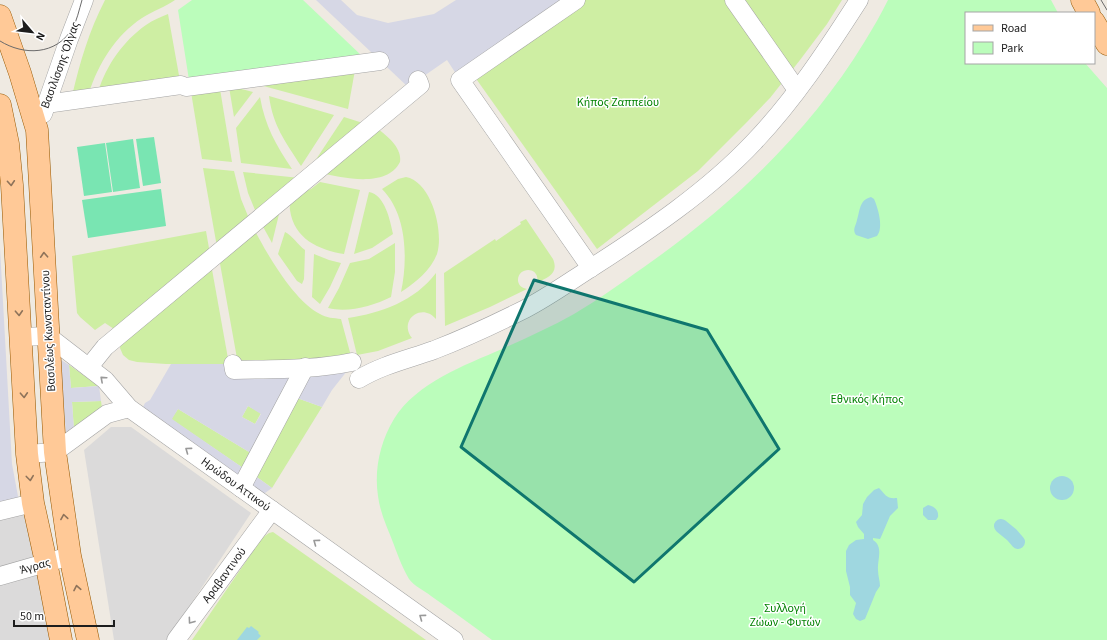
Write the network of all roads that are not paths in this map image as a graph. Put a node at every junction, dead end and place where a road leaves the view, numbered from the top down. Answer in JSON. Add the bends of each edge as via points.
{"nodes":[{"id":1,"x":84,"y":0,"type":"edge"},
{"id":2,"x":576,"y":0,"type":"edge"},
{"id":3,"x":734,"y":0,"type":"edge"},
{"id":4,"x":859,"y":0,"type":"edge"},
{"id":5,"x":1082,"y":0,"type":"edge"},
{"id":6,"x":1088,"y":12,"type":"edge"},
{"id":7,"x":2,"y":21,"type":"edge"},
{"id":8,"x":1095,"y":24,"type":"edge"},
{"id":9,"x":1107,"y":44,"type":"edge"},
{"id":10,"x":380,"y":60,"type":"dead end"},
{"id":11,"x":418,"y":80,"type":"dead end"},
{"id":12,"x":797,"y":90,"type":"junction"},
{"id":13,"x":46,"y":104,"type":"junction"},
{"id":14,"x":0,"y":105,"type":"edge"},
{"id":15,"x":37,"y":130,"type":"junction"},
{"id":16,"x":591,"y":268,"type":"junction"},
{"id":17,"x":48,"y":336,"type":"junction"},
{"id":18,"x":20,"y":337,"type":"junction"},
{"id":19,"x":352,"y":362,"type":"dead end"},
{"id":20,"x":233,"y":364,"type":"dead end"},
{"id":21,"x":89,"y":367,"type":"junction"},
{"id":22,"x":305,"y":367,"type":"junction"},
{"id":23,"x":359,"y":379,"type":"dead end"},
{"id":24,"x":129,"y":408,"type":"junction"},
{"id":25,"x":55,"y":452,"type":"junction"},
{"id":26,"x":27,"y":454,"type":"junction"},
{"id":27,"x":241,"y":488,"type":"junction"},
{"id":28,"x":34,"y":503,"type":"junction"},
{"id":29,"x":272,"y":510,"type":"junction"},
{"id":30,"x":0,"y":511,"type":"edge"},
{"id":31,"x":70,"y":556,"type":"junction"},
{"id":32,"x":46,"y":562,"type":"junction"},
{"id":33,"x":0,"y":576,"type":"edge"},
{"id":34,"x":61,"y":640,"type":"edge"},
{"id":35,"x":88,"y":640,"type":"edge"},
{"id":36,"x":176,"y":640,"type":"edge"},
{"id":37,"x":454,"y":640,"type":"edge"}],
"edges":[{"from":1,"to":13,"type":"street","name":"Βασιλίσσης Όλγας"},
{"from":2,"to":16,"type":"street","via":[[460,80]]},
{"from":3,"to":12,"type":"street"},
{"from":4,"to":12,"type":"street"},
{"from":5,"to":6,"type":"main road"},
{"from":7,"to":15,"type":"main road","name":"Βασιλέως Κωνσταντίνου"},
{"from":8,"to":9,"type":"main road"},
{"from":10,"to":13,"type":"street"},
{"from":11,"to":21,"type":"street","via":[[420,85],[105,347]]},
{"from":12,"to":16,"type":"street","via":[[753,143],[720,174],[649,231]]},
{"from":13,"to":15,"type":"street","name":"Βασιλίσσης Όλγας"},
{"from":14,"to":18,"type":"main road","one_way":true,"via":[[8,144],[12,185]]},
{"from":17,"to":15,"type":"main road","name":"Βασιλέως Κωνσταντίνου","one_way":true},
{"from":16,"to":23,"type":"street","via":[[533,304],[487,327],[378,369]]},
{"from":17,"to":18,"type":"street"},
{"from":17,"to":21,"type":"street","name":"Ηρώδου Αττικού"},
{"from":17,"to":25,"type":"main road","name":"Βασιλέως Κωνσταντίνου"},
{"from":18,"to":26,"type":"main road","one_way":true},
{"from":19,"to":22,"type":"street"},
{"from":20,"to":22,"type":"street","via":[[234,370]]},
{"from":24,"to":21,"type":"street","name":"Ηρώδου Αττικού","one_way":true,"via":[[110,385]]},
{"from":22,"to":27,"type":"street"},
{"from":24,"to":25,"type":"street","via":[[107,414]]},
{"from":27,"to":24,"type":"street","name":"Ηρώδου Αττικού","one_way":true},
{"from":25,"to":26,"type":"street"},
{"from":31,"to":25,"type":"main road","name":"Βασιλέως Κωνσταντίνου","one_way":true},
{"from":26,"to":28,"type":"main road","one_way":true},
{"from":27,"to":29,"type":"street","name":"Ηρώδου Αττικού"},
{"from":28,"to":30,"type":"street"},
{"from":28,"to":32,"type":"main road"},
{"from":29,"to":36,"type":"street","name":"Αραβαντινού","one_way":true},
{"from":37,"to":29,"type":"street","name":"Ηρώδου Αττικού","one_way":true},
{"from":31,"to":32,"type":"street","name":"Άγρας"},
{"from":35,"to":31,"type":"main road","name":"Βασιλέως Κωνσταντίνου","one_way":true},
{"from":32,"to":33,"type":"street","name":"Άγρας"},
{"from":32,"to":34,"type":"main road"}]}
